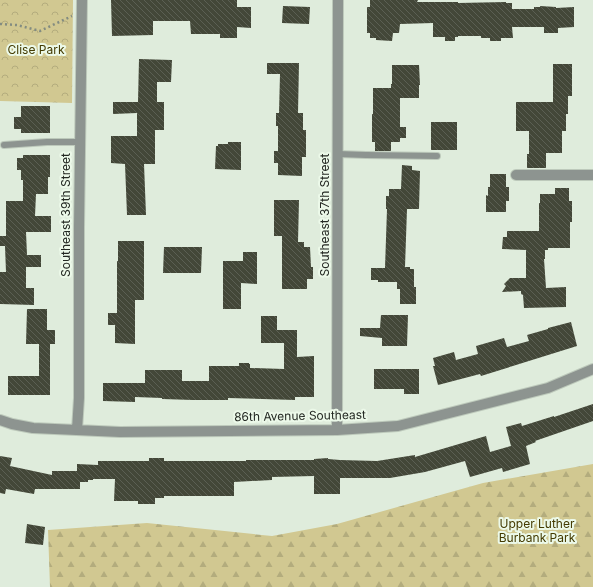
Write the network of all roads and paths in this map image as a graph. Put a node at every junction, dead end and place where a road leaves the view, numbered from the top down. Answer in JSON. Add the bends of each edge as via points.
{"nodes":[{"id":1,"x":82,"y":0,"type":"edge"},
{"id":2,"x":338,"y":0,"type":"edge"},
{"id":3,"x":82,"y":12,"type":"junction"},
{"id":4,"x":0,"y":24,"type":"edge"},
{"id":5,"x":80,"y":142,"type":"junction"},
{"id":6,"x":4,"y":145,"type":"dead end"},
{"id":7,"x":338,"y":154,"type":"junction"},
{"id":8,"x":437,"y":156,"type":"dead end"},
{"id":9,"x":516,"y":175,"type":"dead end"},
{"id":10,"x":593,"y":175,"type":"edge"},
{"id":11,"x":593,"y":369,"type":"edge"},
{"id":12,"x":0,"y":420,"type":"edge"},
{"id":13,"x":77,"y":430,"type":"junction"},
{"id":14,"x":337,"y":430,"type":"junction"}],
"edges":[{"from":1,"to":3,"type":"street","name":"Southeast 39th Street"},
{"from":2,"to":7,"type":"street","name":"Southeast 37th Street"},
{"from":3,"to":4,"type":"path","via":[[40,30]]},
{"from":3,"to":5,"type":"street","name":"Southeast 39th Street"},
{"from":5,"to":6,"type":"lane"},
{"from":5,"to":13,"type":"street","name":"Southeast 39th Street"},
{"from":7,"to":8,"type":"lane"},
{"from":7,"to":14,"type":"street","name":"Southeast 37th Street"},
{"from":9,"to":10,"type":"street"},
{"from":11,"to":14,"type":"street","name":"86th Avenue Southeast","via":[[548,388],[398,426]]},
{"from":12,"to":13,"type":"street","name":"86th Avenue Southeast","via":[[33,428]]},
{"from":13,"to":14,"type":"street","name":"86th Avenue Southeast"}]}
